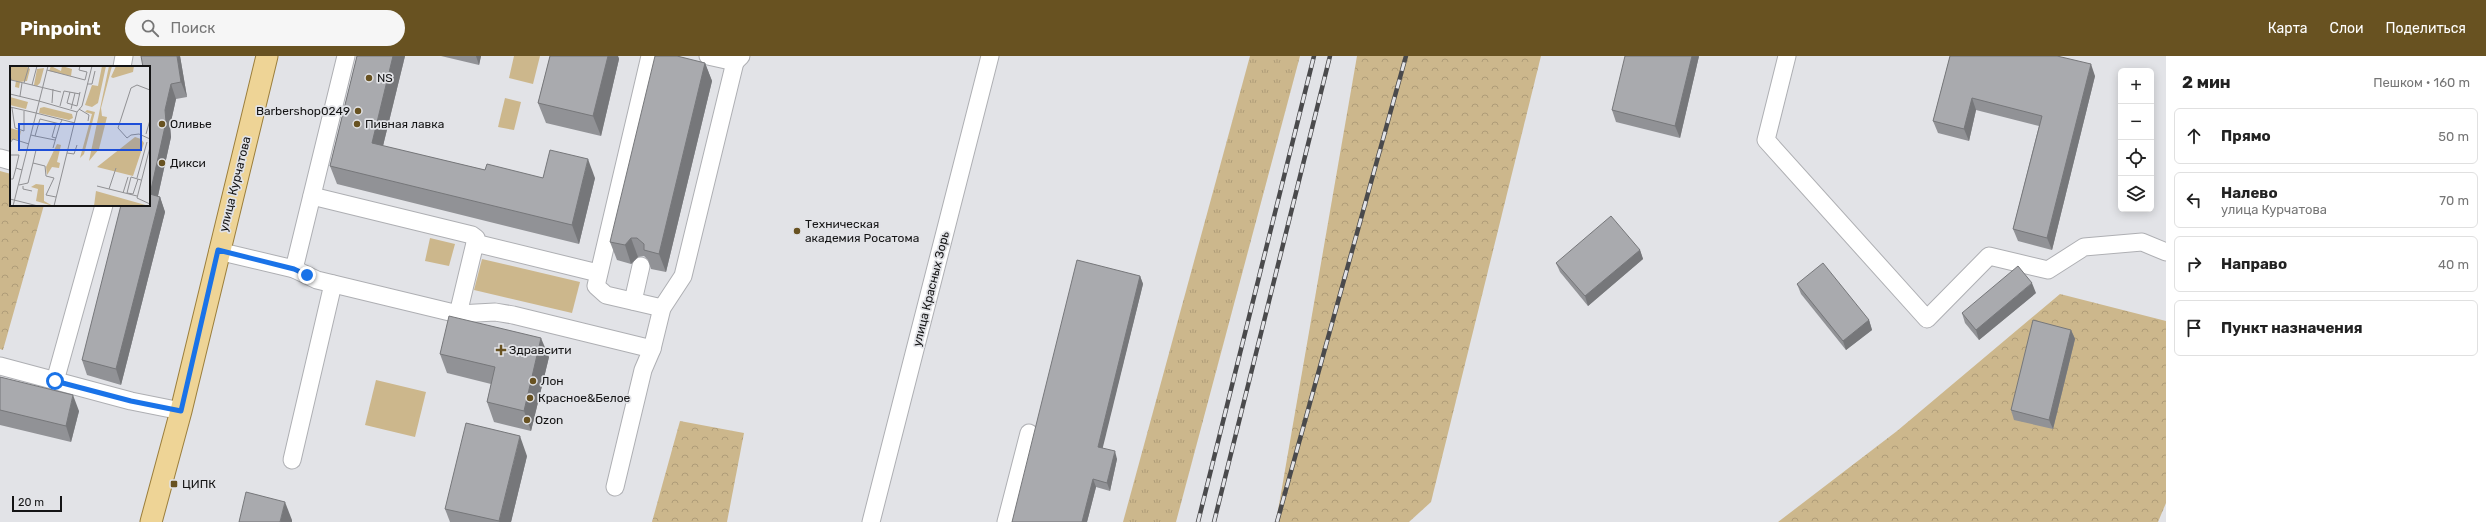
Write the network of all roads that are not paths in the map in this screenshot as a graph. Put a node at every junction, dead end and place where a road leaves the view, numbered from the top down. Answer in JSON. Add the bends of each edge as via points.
{"nodes":[{"id":1,"x":124,"y":56,"type":"edge"},
{"id":2,"x":267,"y":56,"type":"edge"},
{"id":3,"x":346,"y":56,"type":"edge"},
{"id":4,"x":650,"y":56,"type":"edge"},
{"id":5,"x":708,"y":56,"type":"edge"},
{"id":6,"x":990,"y":56,"type":"edge"},
{"id":7,"x":1787,"y":56,"type":"edge"},
{"id":8,"x":738,"y":59,"type":"edge"},
{"id":9,"x":122,"y":66,"type":"edge"},
{"id":10,"x":0,"y":158,"type":"edge"},
{"id":11,"x":10,"y":161,"type":"edge"},
{"id":12,"x":312,"y":196,"type":"junction"},
{"id":13,"x":104,"y":206,"type":"edge"},
{"id":14,"x":475,"y":243,"type":"junction"},
{"id":15,"x":218,"y":250,"type":"junction"},
{"id":16,"x":2166,"y":252,"type":"edge"},
{"id":17,"x":641,"y":266,"type":"dead end"},
{"id":18,"x":294,"y":269,"type":"junction"},
{"id":19,"x":598,"y":273,"type":"junction"},
{"id":20,"x":333,"y":284,"type":"junction"},
{"id":21,"x":633,"y":301,"type":"junction"},
{"id":22,"x":662,"y":308,"type":"junction"},
{"id":23,"x":458,"y":314,"type":"junction"},
{"id":24,"x":652,"y":349,"type":"junction"},
{"id":25,"x":0,"y":366,"type":"edge"},
{"id":26,"x":55,"y":381,"type":"junction"},
{"id":27,"x":181,"y":411,"type":"junction"},
{"id":28,"x":1029,"y":434,"type":"dead end"},
{"id":29,"x":292,"y":460,"type":"dead end"},
{"id":30,"x":615,"y":486,"type":"dead end"},
{"id":31,"x":150,"y":522,"type":"edge"},
{"id":32,"x":871,"y":522,"type":"edge"},
{"id":33,"x":1006,"y":522,"type":"edge"}],
"edges":[{"from":1,"to":9,"type":"street"},
{"from":2,"to":15,"type":"main road","name":"улица Курчатова"},
{"from":3,"to":12,"type":"street"},
{"from":4,"to":19,"type":"street"},
{"from":5,"to":8,"type":"street"},
{"from":6,"to":32,"type":"street","name":"улица Красных Зорь"},
{"from":7,"to":16,"type":"street","via":[[1766,140],[1927,319],[1989,256],[2048,270],[2084,247],[2142,242]]},
{"from":8,"to":22,"type":"street","via":[[683,276]]},
{"from":10,"to":11,"type":"street"},
{"from":12,"to":14,"type":"street","via":[[472,234],[476,238]]},
{"from":12,"to":18,"type":"street"},
{"from":13,"to":26,"type":"street"},
{"from":14,"to":19,"type":"street"},
{"from":14,"to":23,"type":"street"},
{"from":15,"to":18,"type":"street"},
{"from":15,"to":27,"type":"main road","name":"улица Курчатова"},
{"from":17,"to":21,"type":"street"},
{"from":18,"to":20,"type":"street","via":[[317,280]]},
{"from":19,"to":21,"type":"street","via":[[596,286],[600,291]]},
{"from":20,"to":23,"type":"street"},
{"from":20,"to":29,"type":"street"},
{"from":21,"to":22,"type":"street"},
{"from":22,"to":24,"type":"street"},
{"from":23,"to":24,"type":"street","via":[[495,312],[513,315]]},
{"from":24,"to":30,"type":"street","via":[[643,370]]},
{"from":25,"to":26,"type":"street"},
{"from":26,"to":27,"type":"street"},
{"from":27,"to":31,"type":"main road","name":"улица Курчатова"},
{"from":28,"to":33,"type":"street"}]}
